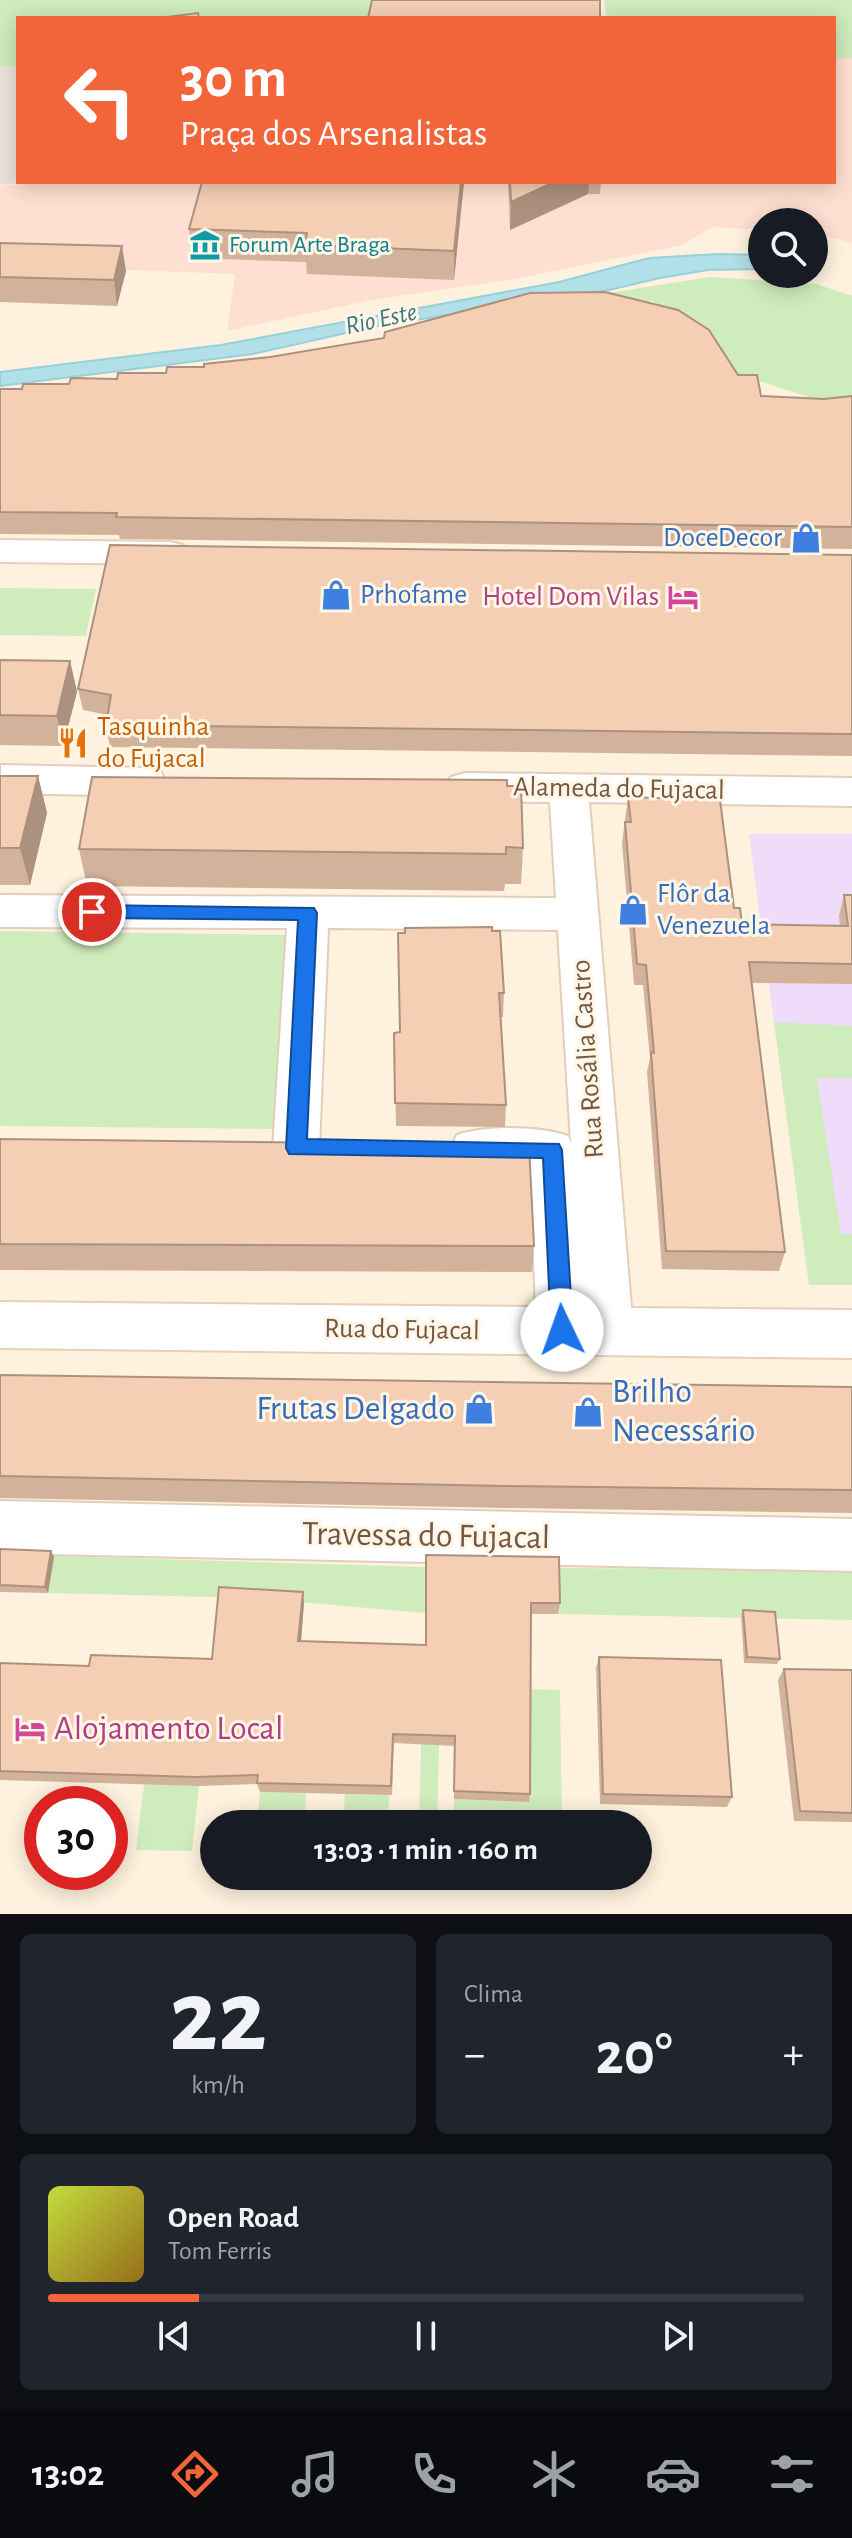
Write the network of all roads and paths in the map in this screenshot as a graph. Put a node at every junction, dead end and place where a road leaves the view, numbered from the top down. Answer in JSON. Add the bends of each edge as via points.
{"nodes":[{"id":1,"x":0,"y":551,"type":"edge"},
{"id":2,"x":208,"y":554,"type":"edge"},
{"id":3,"x":1,"y":779,"type":"edge"},
{"id":4,"x":190,"y":782,"type":"edge"},
{"id":5,"x":426,"y":786,"type":"edge"},
{"id":6,"x":568,"y":788,"type":"junction"},
{"id":7,"x":852,"y":792,"type":"edge"},
{"id":8,"x":0,"y":911,"type":"edge"},
{"id":9,"x":308,"y":913,"type":"junction"},
{"id":10,"x":577,"y":914,"type":"junction"},
{"id":11,"x":250,"y":1147,"type":"edge"},
{"id":12,"x":296,"y":1148,"type":"junction"},
{"id":13,"x":342,"y":1148,"type":"edge"},
{"id":14,"x":432,"y":1149,"type":"edge"},
{"id":15,"x":0,"y":1325,"type":"edge"},
{"id":16,"x":585,"y":1331,"type":"junction"},
{"id":17,"x":852,"y":1334,"type":"edge"},
{"id":18,"x":0,"y":1527,"type":"edge"},
{"id":19,"x":852,"y":1545,"type":"edge"}],
"edges":[{"from":1,"to":2,"type":"main road"},
{"from":3,"to":4,"type":"street"},
{"from":5,"to":6,"type":"street","name":"Alameda do Fujacal"},
{"from":6,"to":7,"type":"street","name":"Alameda do Fujacal"},
{"from":6,"to":10,"type":"street","name":"Rua Rosália Castro"},
{"from":8,"to":9,"type":"street"},
{"from":9,"to":10,"type":"street"},
{"from":9,"to":12,"type":"street"},
{"from":10,"to":16,"type":"street","name":"Rua Rosália Castro"},
{"from":11,"to":12,"type":"street"},
{"from":12,"to":13,"type":"street"},
{"from":14,"to":16,"type":"street","via":[[552,1150]]},
{"from":15,"to":16,"type":"main road","name":"Rua do Fujacal"},
{"from":16,"to":17,"type":"main road","name":"Rua do Fujacal"},
{"from":18,"to":19,"type":"street","name":"Travessa do Fujacal"}]}
